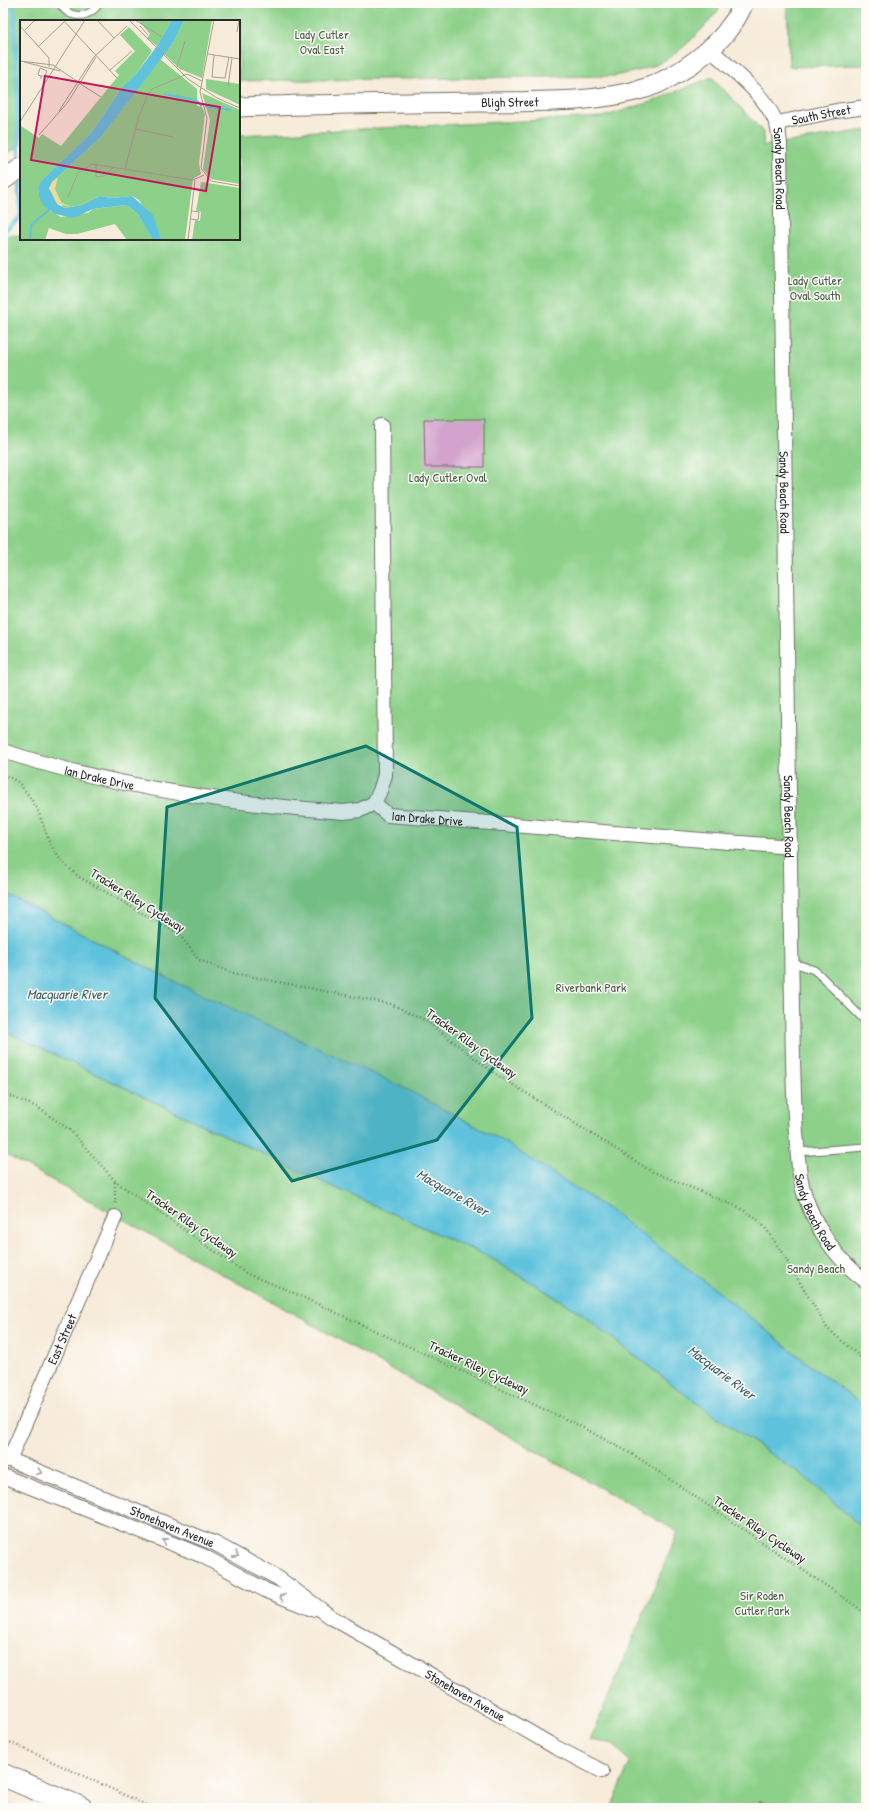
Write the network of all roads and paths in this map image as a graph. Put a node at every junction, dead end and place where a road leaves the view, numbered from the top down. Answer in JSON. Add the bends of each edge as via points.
{"nodes":[{"id":1,"x":60,"y":3,"type":"edge"},
{"id":2,"x":99,"y":3,"type":"edge"},
{"id":3,"x":744,"y":3,"type":"edge"},
{"id":4,"x":710,"y":49,"type":"junction"},
{"id":5,"x":240,"y":106,"type":"edge"},
{"id":6,"x":866,"y":107,"type":"edge"},
{"id":7,"x":776,"y":123,"type":"junction"},
{"id":8,"x":20,"y":169,"type":"edge"},
{"id":9,"x":3,"y":180,"type":"edge"},
{"id":10,"x":382,"y":425,"type":"dead end"},
{"id":11,"x":3,"y":751,"type":"edge"},
{"id":12,"x":3,"y":774,"type":"edge"},
{"id":13,"x":374,"y":803,"type":"junction"},
{"id":14,"x":790,"y":847,"type":"junction"},
{"id":15,"x":791,"y":962,"type":"junction"},
{"id":16,"x":866,"y":1022,"type":"edge"},
{"id":17,"x":3,"y":1093,"type":"edge"},
{"id":18,"x":866,"y":1147,"type":"edge"},
{"id":19,"x":798,"y":1152,"type":"junction"},
{"id":20,"x":115,"y":1182,"type":"junction"},
{"id":21,"x":115,"y":1217,"type":"joint"},
{"id":22,"x":866,"y":1281,"type":"edge"},
{"id":23,"x":866,"y":1362,"type":"edge"},
{"id":24,"x":6,"y":1459,"type":"edge"},
{"id":25,"x":3,"y":1476,"type":"edge"},
{"id":26,"x":866,"y":1615,"type":"edge"},
{"id":27,"x":331,"y":1617,"type":"junction"},
{"id":28,"x":3,"y":1739,"type":"edge"},
{"id":29,"x":602,"y":1771,"type":"dead end"},
{"id":30,"x":3,"y":1775,"type":"edge"},
{"id":31,"x":3,"y":1802,"type":"edge"},
{"id":32,"x":20,"y":1808,"type":"edge"},
{"id":33,"x":82,"y":1808,"type":"edge"},
{"id":34,"x":153,"y":1808,"type":"edge"}],
"edges":[{"from":1,"to":2,"type":"lane","via":[[70,13],[80,16],[90,13]]},
{"from":3,"to":4,"type":"street","name":"Bligh Street","via":[[732,25]]},
{"from":4,"to":5,"type":"street","name":"Bligh Street","via":[[672,76],[646,87],[589,99]]},
{"from":4,"to":7,"type":"street","name":"Sandy Beach Road","via":[[751,87],[766,104]]},
{"from":6,"to":7,"type":"street","name":"South Street"},
{"from":7,"to":14,"type":"street","name":"Sandy Beach Road","via":[[782,165]]},
{"from":8,"to":9,"type":"street"},
{"from":10,"to":13,"type":"street","via":[[385,775]]},
{"from":11,"to":13,"type":"street","name":"Ian Drake Drive","via":[[46,765],[135,786],[236,802],[344,812],[360,810]]},
{"from":12,"to":23,"type":"path","name":"Tracker Riley Cycleway","via":[[18,782],[27,792],[37,808],[50,844],[62,862],[78,876],[180,934],[199,960],[233,973],[391,1004],[425,1020],[494,1073],[651,1171],[738,1207],[755,1217],[767,1230],[827,1328]]},
{"from":13,"to":14,"type":"street","name":"Ian Drake Drive","via":[[388,815]]},
{"from":14,"to":15,"type":"street","name":"Sandy Beach Road"},
{"from":15,"to":16,"type":"lane","via":[[820,975]]},
{"from":15,"to":19,"type":"street","name":"Sandy Beach Road"},
{"from":17,"to":20,"type":"path","name":"Tracker Riley Cycleway","via":[[37,1107],[71,1130]]},
{"from":18,"to":19,"type":"lane","name":"Sandy Beach Road"},
{"from":19,"to":22,"type":"street","name":"Sandy Beach Road","via":[[804,1192],[820,1229],[844,1262]]},
{"from":20,"to":21,"type":"path"},
{"from":20,"to":26,"type":"path","name":"Tracker Riley Cycleway","via":[[247,1274],[285,1289],[578,1425],[634,1455]]},
{"from":21,"to":24,"type":"street","name":"East Street"},
{"from":24,"to":27,"type":"street","name":"Stonehaven Avenue","one_way":true,"via":[[216,1544],[278,1578]]},
{"from":27,"to":25,"type":"street","name":"Stonehaven Avenue","one_way":true,"via":[[265,1590],[203,1556]]},
{"from":27,"to":29,"type":"street","name":"Stonehaven Avenue","via":[[555,1747]]},
{"from":28,"to":34,"type":"path"},
{"from":30,"to":33,"type":"highway"},
{"from":31,"to":32,"type":"path"}]}
